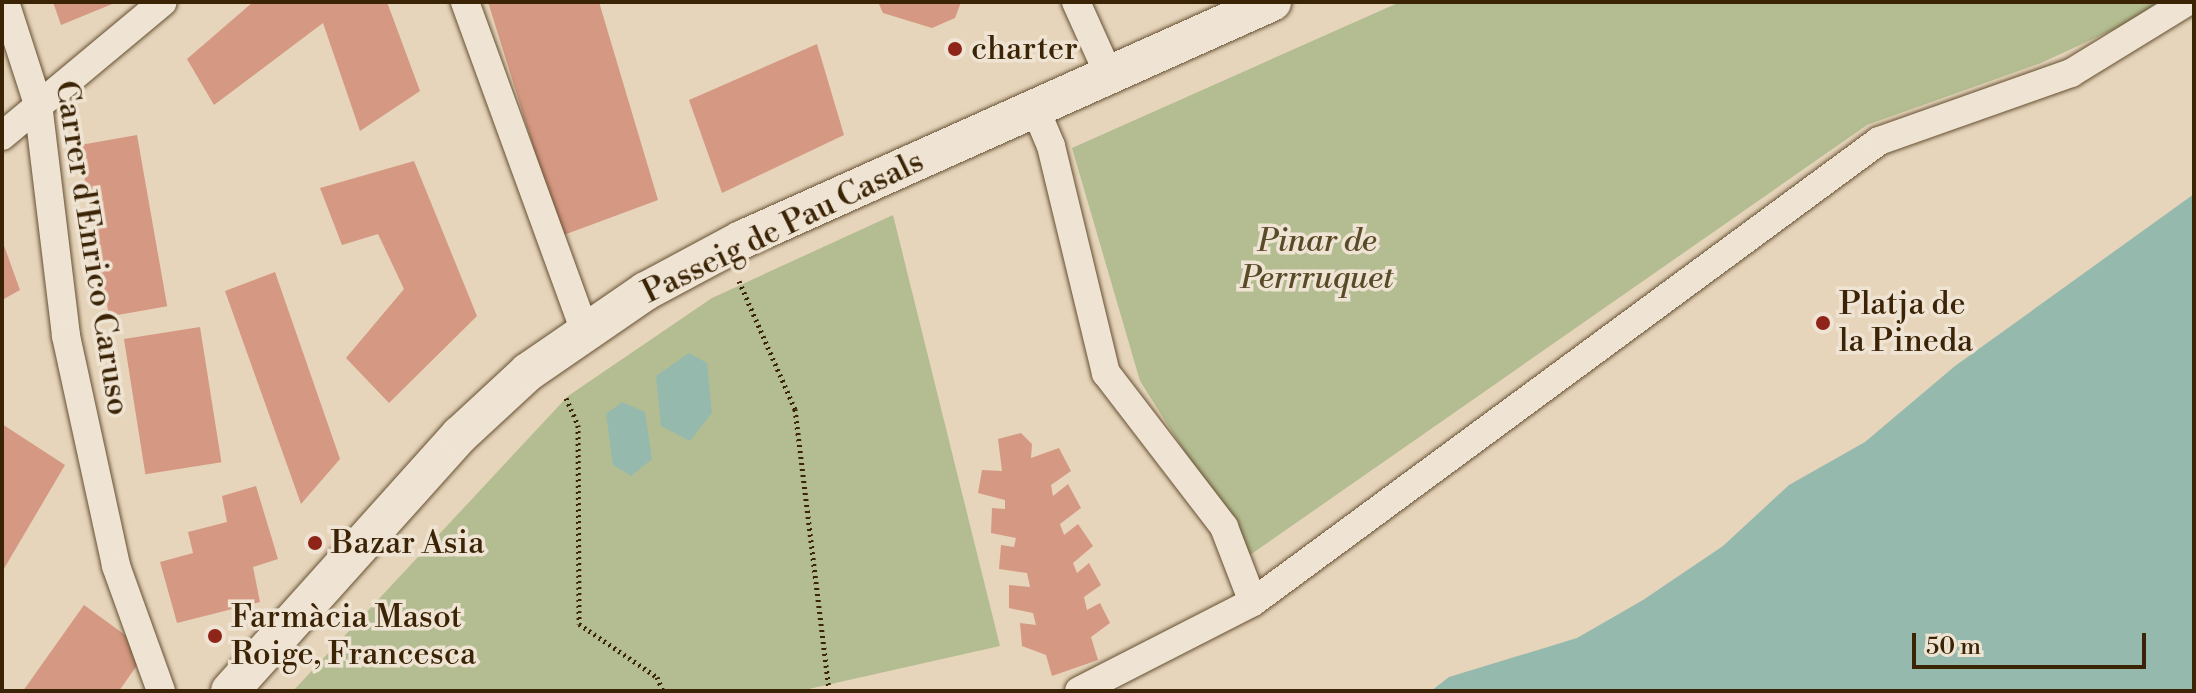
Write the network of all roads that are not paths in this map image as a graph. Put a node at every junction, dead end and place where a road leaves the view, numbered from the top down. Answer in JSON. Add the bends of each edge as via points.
{"nodes":[{"id":1,"x":5,"y":2,"type":"edge"},
{"id":2,"x":163,"y":2,"type":"edge"},
{"id":3,"x":465,"y":2,"type":"edge"},
{"id":4,"x":1076,"y":2,"type":"edge"},
{"id":5,"x":1272,"y":2,"type":"edge"},
{"id":6,"x":2187,"y":2,"type":"edge"},
{"id":7,"x":1109,"y":75,"type":"junction"},
{"id":8,"x":38,"y":104,"type":"junction"},
{"id":9,"x":1035,"y":108,"type":"junction"},
{"id":10,"x":2,"y":136,"type":"edge"},
{"id":11,"x":585,"y":332,"type":"junction"},
{"id":12,"x":1253,"y":602,"type":"junction"},
{"id":13,"x":161,"y":691,"type":"edge"},
{"id":14,"x":230,"y":691,"type":"edge"},
{"id":15,"x":1079,"y":691,"type":"edge"}],
"edges":[{"from":1,"to":8,"type":"street","name":"Carrer d'Enrico Caruso"},
{"from":2,"to":8,"type":"street"},
{"from":3,"to":11,"type":"street"},
{"from":4,"to":7,"type":"street"},
{"from":5,"to":7,"type":"street","name":"Passeig de Pau Casals"},
{"from":6,"to":12,"type":"street","via":[[2071,73],[1879,141]]},
{"from":7,"to":9,"type":"street","name":"Passeig de Pau Casals"},
{"from":8,"to":10,"type":"street"},
{"from":8,"to":13,"type":"street","name":"Carrer d'Enrico Caruso","via":[[66,336],[116,566]]},
{"from":9,"to":11,"type":"street","name":"Passeig de Pau Casals","via":[[741,240]]},
{"from":9,"to":12,"type":"street","via":[[1106,373],[1224,527]]},
{"from":11,"to":14,"type":"street","name":"Passeig de Pau Casals","via":[[460,435]]},
{"from":12,"to":15,"type":"street"}]}
